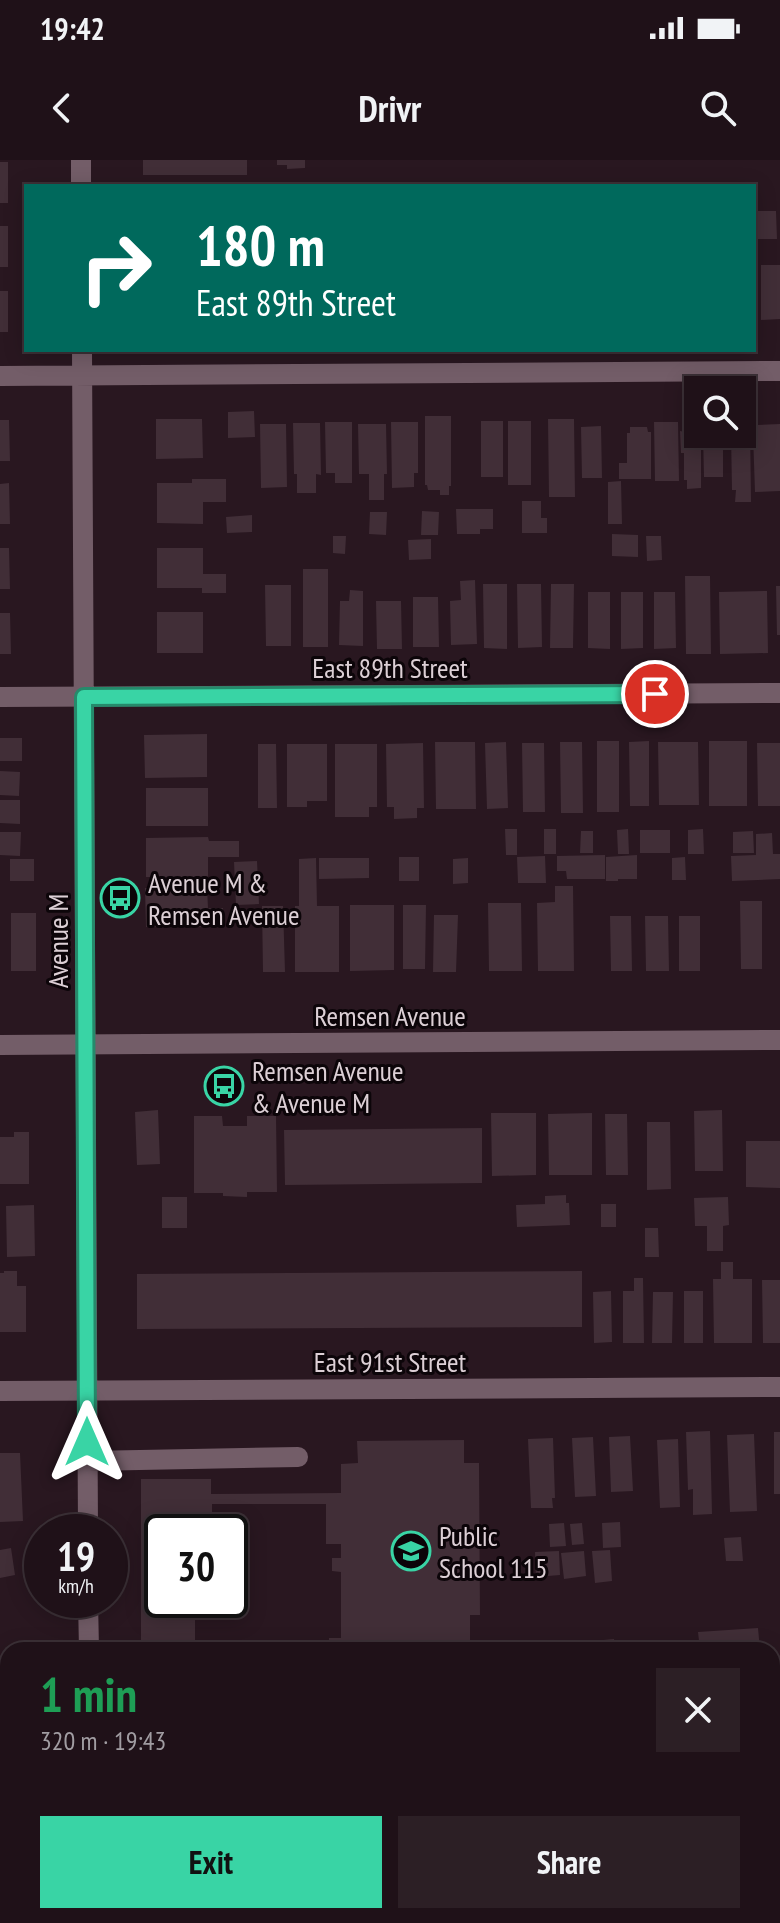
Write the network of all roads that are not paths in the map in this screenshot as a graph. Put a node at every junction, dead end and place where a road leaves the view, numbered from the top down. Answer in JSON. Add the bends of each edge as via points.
{"nodes":[{"id":1,"x":81,"y":160,"type":"edge"},
{"id":2,"x":81,"y":184,"type":"edge"},
{"id":3,"x":82,"y":352,"type":"edge"},
{"id":4,"x":780,"y":371,"type":"edge"},
{"id":5,"x":82,"y":375,"type":"junction"},
{"id":6,"x":0,"y":376,"type":"edge"},
{"id":7,"x":780,"y":693,"type":"edge"},
{"id":8,"x":0,"y":697,"type":"edge"},
{"id":9,"x":84,"y":697,"type":"junction"},
{"id":10,"x":780,"y":1040,"type":"edge"},
{"id":11,"x":85,"y":1044,"type":"junction"},
{"id":12,"x":0,"y":1045,"type":"edge"},
{"id":13,"x":780,"y":1387,"type":"edge"},
{"id":14,"x":0,"y":1391,"type":"edge"},
{"id":15,"x":87,"y":1391,"type":"junction"},
{"id":16,"x":298,"y":1457,"type":"dead end"},
{"id":17,"x":88,"y":1461,"type":"junction"},
{"id":18,"x":88,"y":1514,"type":"edge"},
{"id":19,"x":88,"y":1618,"type":"edge"},
{"id":20,"x":89,"y":1642,"type":"edge"}],
"edges":[{"from":1,"to":2,"type":"street"},
{"from":3,"to":5,"type":"street","name":"Avenue M"},
{"from":4,"to":5,"type":"street"},
{"from":5,"to":6,"type":"street"},
{"from":5,"to":9,"type":"street","name":"Avenue M"},
{"from":7,"to":9,"type":"street","name":"East 89th Street"},
{"from":8,"to":9,"type":"street","name":"East 89th Street"},
{"from":9,"to":11,"type":"street","name":"Avenue M"},
{"from":10,"to":11,"type":"street","name":"Remsen Avenue"},
{"from":11,"to":12,"type":"street","name":"Remsen Avenue"},
{"from":11,"to":15,"type":"street","name":"Avenue M"},
{"from":13,"to":15,"type":"street","name":"East 91st Street"},
{"from":14,"to":15,"type":"street","name":"East 91st Street"},
{"from":15,"to":17,"type":"street","name":"Avenue M"},
{"from":16,"to":17,"type":"street"},
{"from":17,"to":18,"type":"street","name":"Avenue M"},
{"from":19,"to":20,"type":"street"}]}
